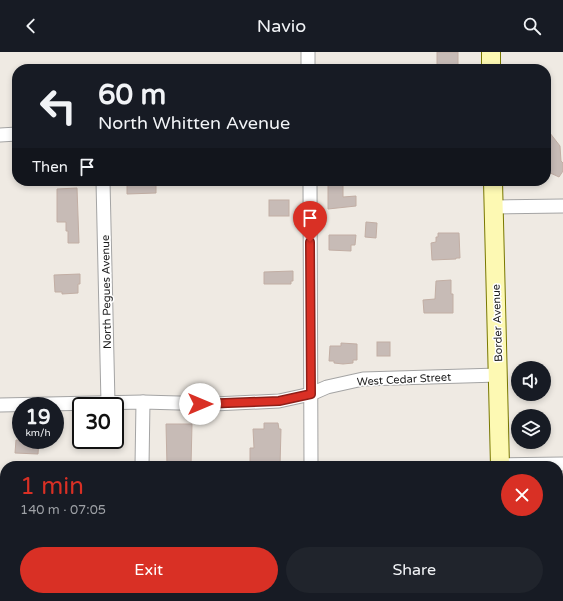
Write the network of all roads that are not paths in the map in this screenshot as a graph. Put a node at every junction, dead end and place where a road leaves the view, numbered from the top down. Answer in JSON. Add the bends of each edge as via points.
{"nodes":[{"id":1,"x":308,"y":52,"type":"edge"},
{"id":2,"x":491,"y":52,"type":"edge"},
{"id":3,"x":308,"y":64,"type":"edge"},
{"id":4,"x":491,"y":64,"type":"edge"},
{"id":5,"x":12,"y":134,"type":"edge"},
{"id":6,"x":0,"y":135,"type":"edge"},
{"id":7,"x":103,"y":186,"type":"edge"},
{"id":8,"x":310,"y":186,"type":"edge"},
{"id":9,"x":493,"y":186,"type":"edge"},
{"id":10,"x":563,"y":206,"type":"edge"},
{"id":11,"x":494,"y":207,"type":"junction"},
{"id":12,"x":498,"y":375,"type":"junction"},
{"id":13,"x":311,"y":394,"type":"junction"},
{"id":14,"x":108,"y":397,"type":"edge"},
{"id":15,"x":143,"y":402,"type":"junction"},
{"id":16,"x":124,"y":403,"type":"edge"},
{"id":17,"x":72,"y":404,"type":"edge"},
{"id":18,"x":0,"y":405,"type":"edge"},
{"id":19,"x":142,"y":461,"type":"edge"},
{"id":20,"x":311,"y":461,"type":"edge"},
{"id":21,"x":500,"y":461,"type":"edge"}],
"edges":[{"from":1,"to":3,"type":"street"},
{"from":2,"to":4,"type":"street"},
{"from":5,"to":6,"type":"street"},
{"from":7,"to":14,"type":"street","name":"North Pegues Avenue"},
{"from":8,"to":13,"type":"street"},
{"from":9,"to":11,"type":"street","name":"Border Avenue"},
{"from":10,"to":11,"type":"street"},
{"from":11,"to":12,"type":"street","name":"Border Avenue"},
{"from":12,"to":13,"type":"street","name":"West Cedar Street","via":[[363,379],[327,387]]},
{"from":12,"to":21,"type":"street","name":"Border Avenue"},
{"from":13,"to":15,"type":"street","name":"West Cedar Street","via":[[279,401],[214,404]]},
{"from":13,"to":20,"type":"street"},
{"from":15,"to":16,"type":"street","name":"West Cedar Street"},
{"from":15,"to":19,"type":"street"},
{"from":17,"to":18,"type":"street","name":"West Cedar Street"}]}
